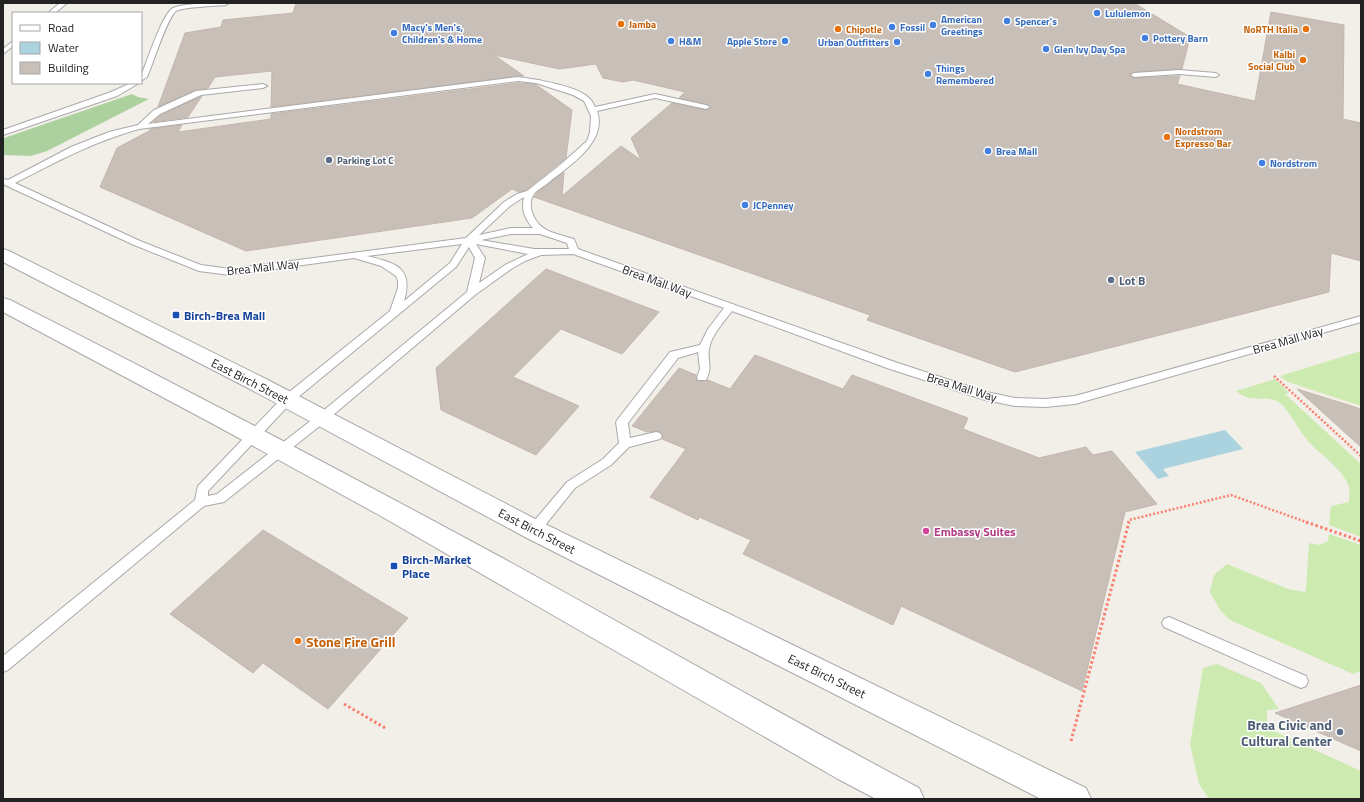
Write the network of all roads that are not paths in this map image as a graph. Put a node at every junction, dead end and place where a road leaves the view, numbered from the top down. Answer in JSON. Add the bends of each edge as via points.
{"nodes":[{"id":1,"x":64,"y":3,"type":"edge"},
{"id":2,"x":226,"y":3,"type":"edge"},
{"id":3,"x":52,"y":12,"type":"edge"},
{"id":4,"x":12,"y":44,"type":"edge"},
{"id":5,"x":3,"y":52,"type":"edge"},
{"id":6,"x":1216,"y":75,"type":"dead end"},
{"id":7,"x":1134,"y":76,"type":"dead end"},
{"id":8,"x":142,"y":78,"type":"edge"},
{"id":9,"x":134,"y":84,"type":"edge"},
{"id":10,"x":263,"y":86,"type":"dead end"},
{"id":11,"x":706,"y":107,"type":"dead end"},
{"id":12,"x":593,"y":110,"type":"junction"},
{"id":13,"x":139,"y":127,"type":"junction"},
{"id":14,"x":3,"y":133,"type":"edge"},
{"id":15,"x":6,"y":181,"type":"edge"},
{"id":16,"x":530,"y":193,"type":"junction"},
{"id":17,"x":541,"y":231,"type":"junction"},
{"id":18,"x":469,"y":240,"type":"junction"},
{"id":19,"x":574,"y":251,"type":"junction"},
{"id":20,"x":542,"y":253,"type":"junction"},
{"id":21,"x":3,"y":255,"type":"edge"},
{"id":22,"x":355,"y":256,"type":"junction"},
{"id":23,"x":472,"y":293,"type":"junction"},
{"id":24,"x":3,"y":304,"type":"edge"},
{"id":25,"x":730,"y":307,"type":"junction"},
{"id":26,"x":395,"y":312,"type":"junction"},
{"id":27,"x":1361,"y":319,"type":"edge"},
{"id":28,"x":704,"y":347,"type":"junction"},
{"id":29,"x":702,"y":377,"type":"dead end"},
{"id":30,"x":286,"y":400,"type":"junction"},
{"id":31,"x":322,"y":418,"type":"junction"},
{"id":32,"x":253,"y":435,"type":"junction"},
{"id":33,"x":656,"y":436,"type":"dead end"},
{"id":34,"x":625,"y":444,"type":"junction"},
{"id":35,"x":281,"y":450,"type":"junction"},
{"id":36,"x":201,"y":502,"type":"junction"},
{"id":37,"x":534,"y":530,"type":"junction"},
{"id":38,"x":1169,"y":623,"type":"dead end"},
{"id":39,"x":3,"y":665,"type":"edge"},
{"id":40,"x":1301,"y":681,"type":"dead end"},
{"id":41,"x":908,"y":799,"type":"edge"},
{"id":42,"x":1075,"y":799,"type":"edge"}],
"edges":[{"from":1,"to":3,"type":"lane"},
{"from":2,"to":8,"type":"lane","via":[[174,10],[165,22]]},
{"from":4,"to":5,"type":"lane"},
{"from":6,"to":7,"type":"lane","via":[[1179,72]]},
{"from":9,"to":14,"type":"lane","via":[[114,94]]},
{"from":10,"to":13,"type":"lane","via":[[199,93],[157,112]]},
{"from":11,"to":12,"type":"lane","via":[[655,96]]},
{"from":12,"to":13,"type":"lane","via":[[587,100],[569,90],[518,79]]},
{"from":12,"to":16,"type":"lane","via":[[596,122],[590,142]]},
{"from":13,"to":15,"type":"lane","via":[[112,134]]},
{"from":15,"to":22,"type":"lane","name":"Brea Mall Way","via":[[137,243],[198,268],[230,272]]},
{"from":16,"to":17,"type":"lane","via":[[526,205],[528,215]]},
{"from":16,"to":18,"type":"lane","via":[[507,204]]},
{"from":17,"to":18,"type":"lane","name":"Brea Mall Way","via":[[510,231]]},
{"from":17,"to":19,"type":"lane","name":"Brea Mall Way","via":[[571,241]]},
{"from":18,"to":20,"type":"lane","name":"Brea Mall Way","via":[[505,249]]},
{"from":18,"to":22,"type":"lane","name":"Brea Mall Way"},
{"from":18,"to":23,"type":"lane","via":[[480,258]]},
{"from":18,"to":26,"type":"lane","via":[[448,269]]},
{"from":19,"to":20,"type":"lane","name":"Brea Mall Way"},
{"from":19,"to":25,"type":"lane","name":"Brea Mall Way"},
{"from":20,"to":23,"type":"lane","via":[[522,259],[508,267]]},
{"from":21,"to":30,"type":"street","name":"East Birch Street"},
{"from":22,"to":26,"type":"lane","via":[[390,266],[400,274],[404,282]]},
{"from":23,"to":31,"type":"lane"},
{"from":24,"to":32,"type":"street"},
{"from":25,"to":27,"type":"lane","name":"Brea Mall Way","via":[[985,396],[1015,402],[1045,403],[1075,400],[1119,389]]},
{"from":25,"to":28,"type":"lane"},
{"from":26,"to":30,"type":"lane"},
{"from":28,"to":29,"type":"lane","via":[[706,370]]},
{"from":28,"to":34,"type":"lane","via":[[674,355],[622,422]]},
{"from":30,"to":31,"type":"street","name":"East Birch Street"},
{"from":30,"to":32,"type":"lane"},
{"from":31,"to":35,"type":"lane"},
{"from":31,"to":37,"type":"street","name":"East Birch Street"},
{"from":32,"to":35,"type":"street"},
{"from":32,"to":36,"type":"lane","via":[[202,489]]},
{"from":33,"to":34,"type":"lane"},
{"from":34,"to":37,"type":"lane","via":[[607,462],[571,485]]},
{"from":35,"to":36,"type":"lane","via":[[220,498]]},
{"from":35,"to":41,"type":"street","via":[[444,538],[699,684]]},
{"from":36,"to":39,"type":"lane"},
{"from":37,"to":42,"type":"street","name":"East Birch Street"},
{"from":38,"to":40,"type":"lane"}]}
